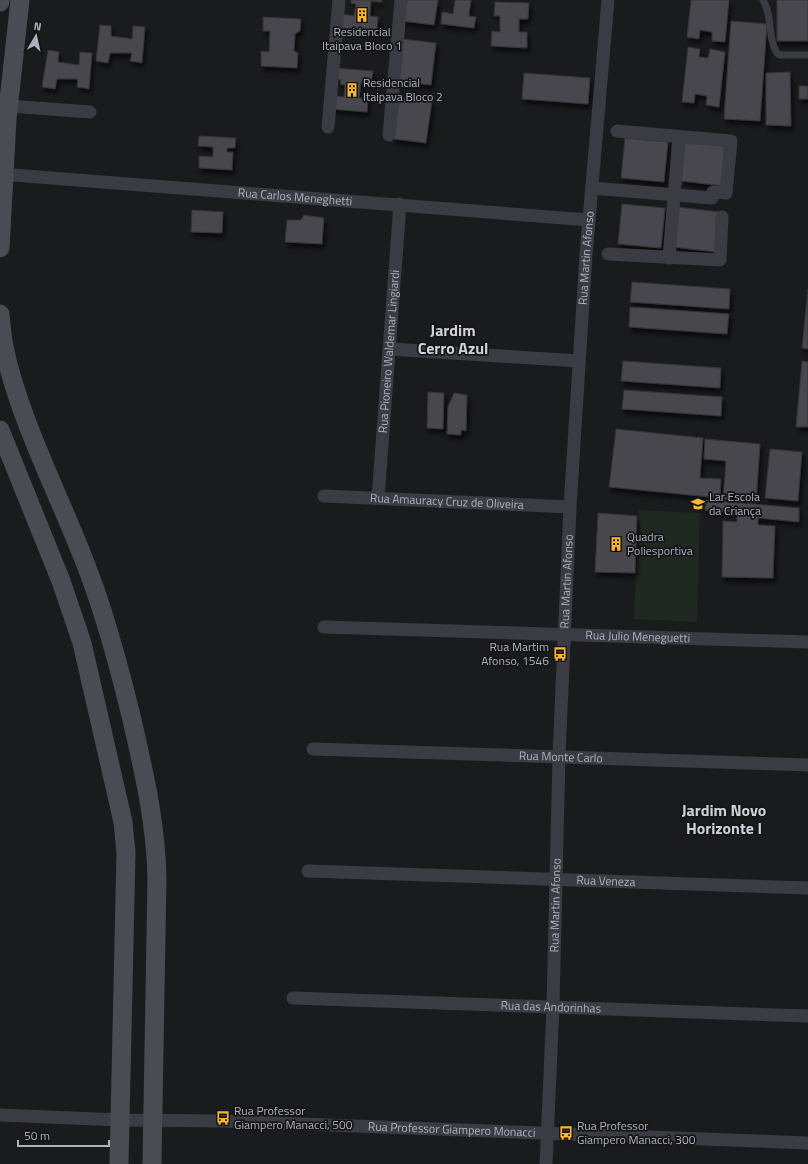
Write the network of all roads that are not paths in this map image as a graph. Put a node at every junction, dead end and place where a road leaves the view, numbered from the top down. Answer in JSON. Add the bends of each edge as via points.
{"nodes":[{"id":1,"x":20,"y":0,"type":"edge"},
{"id":2,"x":339,"y":0,"type":"edge"},
{"id":3,"x":401,"y":0,"type":"edge"},
{"id":4,"x":608,"y":0,"type":"edge"},
{"id":5,"x":763,"y":0,"type":"edge"},
{"id":6,"x":808,"y":55,"type":"edge"},
{"id":7,"x":9,"y":106,"type":"junction"},
{"id":8,"x":90,"y":112,"type":"dead end"},
{"id":9,"x":328,"y":127,"type":"dead end"},
{"id":10,"x":617,"y":131,"type":"dead end"},
{"id":11,"x":389,"y":135,"type":"dead end"},
{"id":12,"x":679,"y":136,"type":"junction"},
{"id":13,"x":2,"y":174,"type":"edge"},
{"id":14,"x":592,"y":188,"type":"junction"},
{"id":15,"x":674,"y":195,"type":"junction"},
{"id":16,"x":400,"y":204,"type":"junction"},
{"id":17,"x":722,"y":217,"type":"dead end"},
{"id":18,"x":589,"y":220,"type":"junction"},
{"id":19,"x":0,"y":248,"type":"edge"},
{"id":20,"x":608,"y":254,"type":"dead end"},
{"id":21,"x":669,"y":258,"type":"junction"},
{"id":22,"x":0,"y":314,"type":"edge"},
{"id":23,"x":390,"y":349,"type":"junction"},
{"id":24,"x":579,"y":361,"type":"junction"},
{"id":25,"x":0,"y":430,"type":"edge"},
{"id":26,"x":324,"y":496,"type":"dead end"},
{"id":27,"x":378,"y":498,"type":"junction"},
{"id":28,"x":570,"y":507,"type":"junction"},
{"id":29,"x":324,"y":627,"type":"dead end"},
{"id":30,"x":564,"y":634,"type":"junction"},
{"id":31,"x":808,"y":642,"type":"edge"},
{"id":32,"x":137,"y":743,"type":"junction"},
{"id":33,"x":313,"y":749,"type":"dead end"},
{"id":34,"x":108,"y":751,"type":"junction"},
{"id":35,"x":559,"y":756,"type":"junction"},
{"id":36,"x":808,"y":765,"type":"edge"},
{"id":37,"x":308,"y":871,"type":"dead end"},
{"id":38,"x":556,"y":880,"type":"junction"},
{"id":39,"x":808,"y":888,"type":"edge"},
{"id":40,"x":293,"y":998,"type":"dead end"},
{"id":41,"x":553,"y":1006,"type":"junction"},
{"id":42,"x":808,"y":1016,"type":"edge"},
{"id":43,"x":0,"y":1115,"type":"edge"},
{"id":44,"x":120,"y":1120,"type":"junction"},
{"id":45,"x":152,"y":1120,"type":"junction"},
{"id":46,"x":546,"y":1133,"type":"junction"},
{"id":47,"x":808,"y":1143,"type":"edge"},
{"id":48,"x":119,"y":1164,"type":"edge"},
{"id":49,"x":152,"y":1164,"type":"edge"},
{"id":50,"x":546,"y":1164,"type":"edge"}],
"edges":[{"from":1,"to":7,"type":"main road"},
{"from":2,"to":9,"type":"street"},
{"from":3,"to":11,"type":"street"},
{"from":4,"to":14,"type":"street","name":"Rua Martin Afonso"},
{"from":5,"to":6,"type":"lane","via":[[768,7],[773,44],[777,53]]},
{"from":7,"to":8,"type":"street"},
{"from":7,"to":13,"type":"main road"},
{"from":10,"to":12,"type":"street"},
{"from":12,"to":15,"type":"street"},
{"from":12,"to":15,"type":"street","via":[[731,141],[726,193],[712,192],[712,198]]},
{"from":13,"to":16,"type":"street","name":"Rua Carlos Meneghetti"},
{"from":13,"to":19,"type":"main road"},
{"from":14,"to":15,"type":"street"},
{"from":14,"to":18,"type":"street","name":"Rua Martin Afonso"},
{"from":15,"to":21,"type":"street"},
{"from":16,"to":18,"type":"street","name":"Rua Carlos Meneghetti"},
{"from":16,"to":23,"type":"street","name":"Rua Pioneiro Waldemar Lingiardi"},
{"from":17,"to":21,"type":"street","via":[[720,260]]},
{"from":18,"to":24,"type":"street","name":"Rua Martin Afonso"},
{"from":20,"to":21,"type":"street"},
{"from":22,"to":32,"type":"main road","via":[[12,379],[89,572],[113,641]]},
{"from":23,"to":24,"type":"street"},
{"from":23,"to":27,"type":"street","name":"Rua Pioneiro Waldemar Lingiardi"},
{"from":24,"to":28,"type":"street","name":"Rua Martin Afonso"},
{"from":25,"to":34,"type":"main road","via":[[61,581],[82,643]]},
{"from":26,"to":27,"type":"street","name":"Rua Amauracy Cruz de Oliveira"},
{"from":27,"to":28,"type":"street","name":"Rua Amauracy Cruz de Oliveira"},
{"from":28,"to":30,"type":"street","name":"Rua Martin Afonso"},
{"from":29,"to":30,"type":"street","name":"Rua Julio Meneguetti"},
{"from":30,"to":31,"type":"street","name":"Rua Julio Meneguetti"},
{"from":30,"to":35,"type":"street","name":"Rua Martin Afonso"},
{"from":32,"to":34,"type":"main road"},
{"from":32,"to":45,"type":"main road","via":[[157,846]]},
{"from":33,"to":35,"type":"street","name":"Rua Monte Carlo"},
{"from":34,"to":44,"type":"main road","via":[[123,822],[126,853]]},
{"from":35,"to":36,"type":"street","name":"Rua Monte Carlo"},
{"from":35,"to":38,"type":"street","name":"Rua Martin Afonso"},
{"from":37,"to":38,"type":"street","name":"Rua Veneza"},
{"from":38,"to":39,"type":"street","name":"Rua Veneza"},
{"from":38,"to":41,"type":"street","name":"Rua Martin Afonso"},
{"from":40,"to":41,"type":"street","name":"Rua das Andorinhas"},
{"from":41,"to":42,"type":"street","name":"Rua das Andorinhas"},
{"from":41,"to":46,"type":"street","name":"Rua Martin Afonso"},
{"from":43,"to":44,"type":"street","name":"Rua Professor Giampero Monacci"},
{"from":44,"to":45,"type":"street","name":"Rua Professor Giampero Monacci"},
{"from":44,"to":48,"type":"main road"},
{"from":45,"to":46,"type":"street","name":"Rua Professor Giampero Monacci","via":[[223,1120]]},
{"from":45,"to":49,"type":"main road"},
{"from":46,"to":47,"type":"street","name":"Rua Professor Giampero Monacci"},
{"from":46,"to":50,"type":"street","name":"Rua Martin Afonso"}]}
